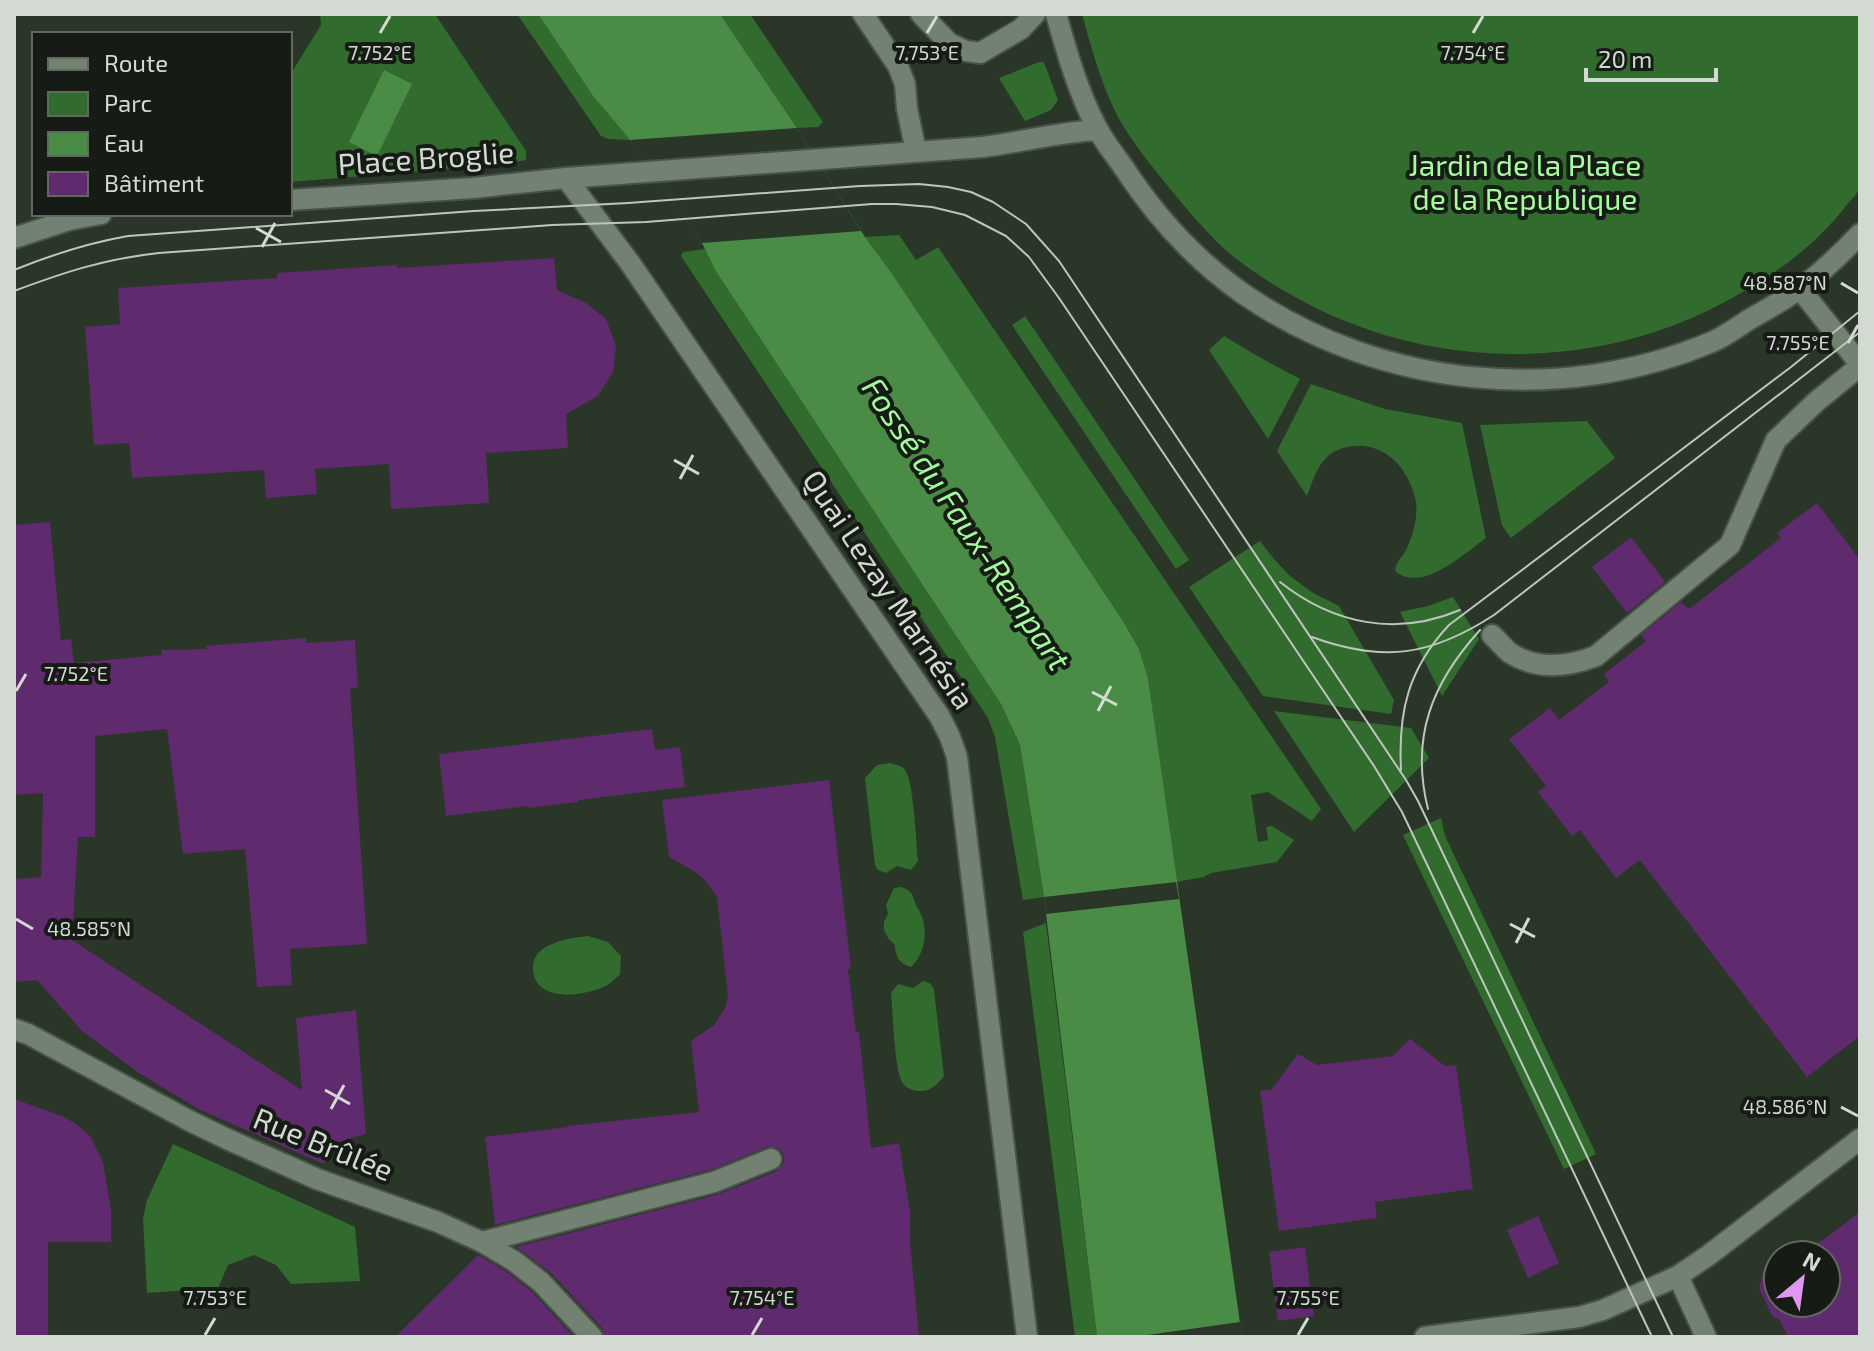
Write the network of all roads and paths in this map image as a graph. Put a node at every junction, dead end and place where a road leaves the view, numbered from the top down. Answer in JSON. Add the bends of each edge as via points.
{"nodes":[{"id":1,"x":863,"y":14,"type":"edge"},
{"id":2,"x":921,"y":14,"type":"edge"},
{"id":3,"x":1035,"y":14,"type":"edge"},
{"id":4,"x":1056,"y":14,"type":"edge"},
{"id":5,"x":1098,"y":130,"type":"junction"},
{"id":6,"x":916,"y":151,"type":"junction"},
{"id":7,"x":566,"y":178,"type":"junction"},
{"id":8,"x":292,"y":200,"type":"edge"},
{"id":9,"x":90,"y":216,"type":"edge"},
{"id":10,"x":1860,"y":234,"type":"edge"},
{"id":11,"x":14,"y":238,"type":"edge"},
{"id":12,"x":1800,"y":289,"type":"junction"},
{"id":13,"x":1860,"y":365,"type":"edge"},
{"id":14,"x":1492,"y":635,"type":"dead end"},
{"id":15,"x":14,"y":1029,"type":"edge"},
{"id":16,"x":1860,"y":1139,"type":"edge"},
{"id":17,"x":771,"y":1159,"type":"dead end"},
{"id":18,"x":482,"y":1242,"type":"junction"},
{"id":19,"x":1678,"y":1276,"type":"junction"},
{"id":20,"x":592,"y":1337,"type":"edge"},
{"id":21,"x":1027,"y":1337,"type":"edge"},
{"id":22,"x":1425,"y":1337,"type":"edge"},
{"id":23,"x":1706,"y":1337,"type":"edge"}],
"edges":[{"from":1,"to":6,"type":"street","via":[[905,84]]},
{"from":2,"to":3,"type":"street","via":[[949,43],[980,53],[1021,29]]},
{"from":4,"to":5,"type":"street","via":[[1073,74]]},
{"from":5,"to":6,"type":"street","name":"Place Broglie"},
{"from":5,"to":12,"type":"street","via":[[1172,231],[1244,294],[1330,341],[1399,365],[1499,379],[1616,370],[1716,340]]},
{"from":6,"to":7,"type":"street","name":"Place Broglie"},
{"from":7,"to":8,"type":"street","name":"Place Broglie"},
{"from":7,"to":21,"type":"street","name":"Quai Lezay Marnésia","via":[[630,263],[950,737],[957,757]]},
{"from":9,"to":11,"type":"street"},
{"from":10,"to":12,"type":"street"},
{"from":12,"to":13,"type":"street"},
{"from":13,"to":14,"type":"street","via":[[1776,440],[1730,545],[1596,656],[1575,664],[1528,662]]},
{"from":15,"to":18,"type":"street","name":"Rue Brûlée","via":[[227,1139]]},
{"from":16,"to":19,"type":"street"},
{"from":17,"to":18,"type":"street","via":[[714,1182]]},
{"from":18,"to":20,"type":"street","name":"Rue Brûlée","via":[[541,1282]]},
{"from":19,"to":22,"type":"street","via":[[1579,1317]]},
{"from":19,"to":23,"type":"street"}]}
